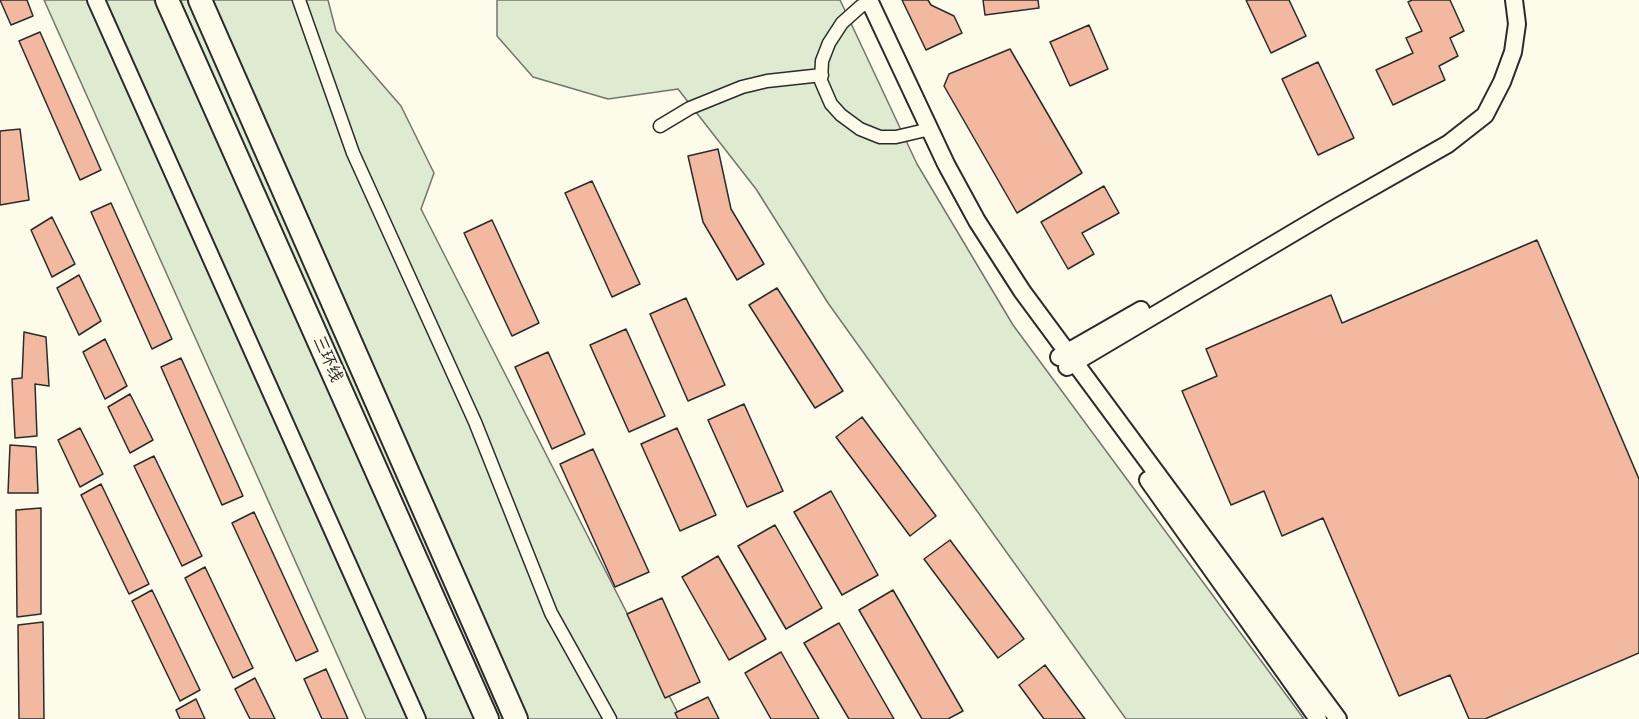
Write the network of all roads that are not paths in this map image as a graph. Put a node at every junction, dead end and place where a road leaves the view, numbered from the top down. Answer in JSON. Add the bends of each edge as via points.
{"nodes":[{"id":1,"x":96,"y":0,"type":"edge"},
{"id":2,"x":155,"y":0,"type":"edge"},
{"id":3,"x":167,"y":0,"type":"edge"},
{"id":4,"x":201,"y":0,"type":"edge"},
{"id":5,"x":299,"y":0,"type":"edge"},
{"id":6,"x":1508,"y":0,"type":"edge"},
{"id":7,"x":1514,"y":0,"type":"edge"},
{"id":8,"x":865,"y":2,"type":"edge"},
{"id":9,"x":822,"y":75,"type":"junction"},
{"id":10,"x":660,"y":126,"type":"dead end"},
{"id":11,"x":925,"y":130,"type":"junction"},
{"id":12,"x":314,"y":328,"type":"junction"},
{"id":13,"x":1067,"y":360,"type":"junction"},
{"id":14,"x":417,"y":719,"type":"edge"},
{"id":15,"x":488,"y":719,"type":"edge"},
{"id":16,"x":516,"y":719,"type":"edge"},
{"id":17,"x":610,"y":719,"type":"edge"},
{"id":18,"x":1318,"y":719,"type":"edge"},
{"id":19,"x":1338,"y":719,"type":"edge"}],
"edges":[{"from":1,"to":14,"type":"street"},
{"from":2,"to":12,"type":"highway","via":[[279,278]]},
{"from":3,"to":12,"type":"highway","name":"三环线"},
{"from":4,"to":16,"type":"highway","name":"三环线"},
{"from":5,"to":17,"type":"street","via":[[353,153],[475,422],[551,613]]},
{"from":6,"to":13,"type":"street","via":[[1511,24],[1507,51],[1480,111],[1444,138]]},
{"from":7,"to":13,"type":"street","via":[[1517,24],[1513,52],[1485,115],[1448,144]]},
{"from":8,"to":9,"type":"street","via":[[842,23],[829,43]]},
{"from":8,"to":11,"type":"street"},
{"from":9,"to":10,"type":"street","via":[[742,87],[690,108]]},
{"from":9,"to":11,"type":"street","via":[[831,104],[860,129],[879,137]]},
{"from":11,"to":13,"type":"street","via":[[977,221]]},
{"from":12,"to":15,"type":"highway","name":"三环线"},
{"from":13,"to":18,"type":"street"},
{"from":13,"to":19,"type":"street"}]}
